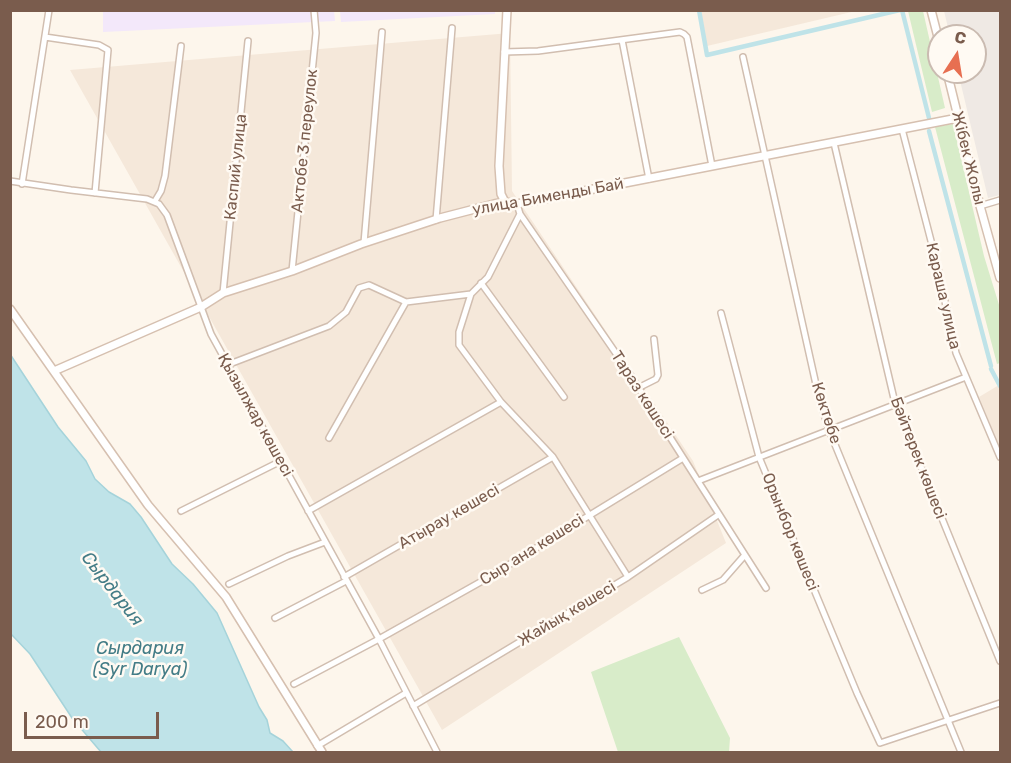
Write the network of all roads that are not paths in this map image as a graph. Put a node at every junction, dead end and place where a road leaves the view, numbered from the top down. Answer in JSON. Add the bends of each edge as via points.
{"nodes":[{"id":1,"x":49,"y":10,"type":"edge"},
{"id":2,"x":314,"y":10,"type":"edge"},
{"id":3,"x":507,"y":10,"type":"edge"},
{"id":4,"x":452,"y":28,"type":"dead end"},
{"id":5,"x":382,"y":32,"type":"dead end"},
{"id":6,"x":45,"y":37,"type":"junction"},
{"id":7,"x":622,"y":40,"type":"junction"},
{"id":8,"x":248,"y":41,"type":"dead end"},
{"id":9,"x":181,"y":46,"type":"dead end"},
{"id":10,"x":504,"y":52,"type":"junction"},
{"id":11,"x":742,"y":57,"type":"dead end"},
{"id":12,"x":949,"y":84,"type":"edge"},
{"id":13,"x":958,"y":118,"type":"junction"},
{"id":14,"x":902,"y":129,"type":"junction"},
{"id":15,"x":834,"y":143,"type":"junction"},
{"id":16,"x":764,"y":157,"type":"junction"},
{"id":17,"x":712,"y":166,"type":"junction"},
{"id":18,"x":649,"y":179,"type":"junction"},
{"id":19,"x":10,"y":181,"type":"edge"},
{"id":20,"x":22,"y":184,"type":"junction"},
{"id":21,"x":95,"y":193,"type":"junction"},
{"id":22,"x":1000,"y":200,"type":"edge"},
{"id":23,"x":154,"y":201,"type":"junction"},
{"id":24,"x":505,"y":202,"type":"junction"},
{"id":25,"x":517,"y":204,"type":"junction"},
{"id":26,"x":980,"y":206,"type":"junction"},
{"id":27,"x":519,"y":214,"type":"junction"},
{"id":28,"x":436,"y":220,"type":"junction"},
{"id":29,"x":364,"y":243,"type":"junction"},
{"id":30,"x":292,"y":271,"type":"junction"},
{"id":31,"x":1000,"y":278,"type":"edge"},
{"id":32,"x":481,"y":283,"type":"junction"},
{"id":33,"x":223,"y":293,"type":"junction"},
{"id":34,"x":471,"y":294,"type":"junction"},
{"id":35,"x":406,"y":302,"type":"junction"},
{"id":36,"x":201,"y":307,"type":"junction"},
{"id":37,"x":10,"y":309,"type":"edge"},
{"id":38,"x":721,"y":313,"type":"dead end"},
{"id":39,"x":654,"y":339,"type":"dead end"},
{"id":40,"x":227,"y":365,"type":"junction"},
{"id":41,"x":54,"y":371,"type":"junction"},
{"id":42,"x":966,"y":377,"type":"junction"},
{"id":43,"x":638,"y":388,"type":"junction"},
{"id":44,"x":564,"y":397,"type":"dead end"},
{"id":45,"x":501,"y":402,"type":"junction"},
{"id":46,"x":895,"y":403,"type":"junction"},
{"id":47,"x":829,"y":430,"type":"junction"},
{"id":48,"x":329,"y":438,"type":"dead end"},
{"id":49,"x":553,"y":457,"type":"junction"},
{"id":50,"x":759,"y":457,"type":"junction"},
{"id":51,"x":1000,"y":457,"type":"edge"},
{"id":52,"x":683,"y":458,"type":"junction"},
{"id":53,"x":281,"y":460,"type":"junction"},
{"id":54,"x":698,"y":481,"type":"junction"},
{"id":55,"x":308,"y":511,"type":"junction"},
{"id":56,"x":181,"y":512,"type":"dead end"},
{"id":57,"x":588,"y":515,"type":"junction"},
{"id":58,"x":718,"y":515,"type":"junction"},
{"id":59,"x":325,"y":542,"type":"junction"},
{"id":60,"x":744,"y":556,"type":"junction"},
{"id":61,"x":628,"y":577,"type":"junction"},
{"id":62,"x":345,"y":579,"type":"junction"},
{"id":63,"x":229,"y":584,"type":"dead end"},
{"id":64,"x":766,"y":588,"type":"dead end"},
{"id":65,"x":702,"y":590,"type":"dead end"},
{"id":66,"x":275,"y":618,"type":"dead end"},
{"id":67,"x":379,"y":639,"type":"junction"},
{"id":68,"x":1000,"y":661,"type":"edge"},
{"id":69,"x":294,"y":684,"type":"dead end"},
{"id":70,"x":406,"y":693,"type":"junction"},
{"id":71,"x":1000,"y":703,"type":"edge"},
{"id":72,"x":413,"y":706,"type":"junction"},
{"id":73,"x":948,"y":721,"type":"junction"},
{"id":74,"x":319,"y":749,"type":"edge"},
{"id":75,"x":437,"y":753,"type":"edge"},
{"id":76,"x":961,"y":753,"type":"edge"}],
"edges":[{"from":1,"to":6,"type":"street"},
{"from":2,"to":30,"type":"street","name":"Актобе 3 переулок","via":[[316,33]]},
{"from":3,"to":10,"type":"street"},
{"from":4,"to":28,"type":"street"},
{"from":5,"to":29,"type":"street"},
{"from":6,"to":20,"type":"street"},
{"from":6,"to":21,"type":"street","via":[[99,45],[108,50]]},
{"from":7,"to":10,"type":"street"},
{"from":7,"to":17,"type":"street","via":[[680,32],[687,38]]},
{"from":7,"to":18,"type":"street"},
{"from":8,"to":33,"type":"street","name":"Каспий улица"},
{"from":9,"to":23,"type":"street","via":[[165,176]]},
{"from":10,"to":24,"type":"street","via":[[499,166]]},
{"from":11,"to":16,"type":"street","name":"Көктөбе"},
{"from":12,"to":13,"type":"street","name":"Жібек Жолы"},
{"from":13,"to":14,"type":"street","name":"улица Бименды Бай"},
{"from":13,"to":26,"type":"street","name":"Жібек Жолы"},
{"from":14,"to":15,"type":"street","name":"улица Бименды Бай"},
{"from":14,"to":42,"type":"street","name":"Караша улица","via":[[956,353]]},
{"from":15,"to":16,"type":"street","name":"улица Бименды Бай"},
{"from":15,"to":46,"type":"street","name":"Бәйтерек көшесі"},
{"from":16,"to":17,"type":"street","name":"улица Бименды Бай"},
{"from":16,"to":47,"type":"street","name":"Көктөбе"},
{"from":17,"to":18,"type":"street","name":"улица Бименды Бай"},
{"from":18,"to":25,"type":"street","name":"улица Бименды Бай"},
{"from":19,"to":20,"type":"street"},
{"from":20,"to":21,"type":"street"},
{"from":21,"to":23,"type":"street"},
{"from":22,"to":26,"type":"street"},
{"from":23,"to":36,"type":"street","name":"Қызылжар көшесі","via":[[166,215]]},
{"from":24,"to":25,"type":"street","name":"улица Бименды Бай"},
{"from":24,"to":28,"type":"street","name":"улица Бименды Бай"},
{"from":25,"to":27,"type":"street","name":"Тараз көшесі"},
{"from":26,"to":31,"type":"street","name":"Жібек Жолы"},
{"from":27,"to":32,"type":"street","via":[[488,277]]},
{"from":27,"to":43,"type":"street","name":"Тараз көшесі"},
{"from":28,"to":29,"type":"street","name":"улица Бименды Бай"},
{"from":29,"to":30,"type":"street","name":"улица Бименды Бай"},
{"from":30,"to":33,"type":"street","name":"улица Бименды Бай"},
{"from":32,"to":34,"type":"street"},
{"from":32,"to":44,"type":"street"},
{"from":33,"to":36,"type":"street","name":"улица Бименды Бай"},
{"from":34,"to":35,"type":"street"},
{"from":34,"to":45,"type":"street","via":[[457,341]]},
{"from":35,"to":40,"type":"street","via":[[369,285],[358,288],[346,312],[329,326]]},
{"from":35,"to":48,"type":"street"},
{"from":36,"to":40,"type":"street","name":"Қызылжар көшесі"},
{"from":36,"to":41,"type":"street","name":"улица Бименды Бай"},
{"from":37,"to":41,"type":"street"},
{"from":38,"to":50,"type":"street","name":"Орынбор көшесі"},
{"from":39,"to":43,"type":"street","via":[[658,375]]},
{"from":40,"to":53,"type":"street","name":"Қызылжар көшесі"},
{"from":41,"to":74,"type":"street","via":[[148,505],[226,597]]},
{"from":42,"to":46,"type":"street"},
{"from":42,"to":51,"type":"street","name":"Караша улица"},
{"from":43,"to":52,"type":"street","name":"Тараз көшесі"},
{"from":45,"to":49,"type":"street"},
{"from":45,"to":55,"type":"street"},
{"from":46,"to":47,"type":"street"},
{"from":46,"to":68,"type":"street","name":"Бәйтерек көшесі"},
{"from":47,"to":50,"type":"street"},
{"from":47,"to":73,"type":"street","name":"Көктөбе"},
{"from":49,"to":57,"type":"street"},
{"from":49,"to":62,"type":"street","name":"Атырау көшесі"},
{"from":50,"to":54,"type":"street"},
{"from":50,"to":73,"type":"street","name":"Орынбор көшесі","via":[[880,743]]},
{"from":52,"to":54,"type":"street","name":"Тараз көшесі"},
{"from":52,"to":57,"type":"street","name":"Сыр ана көшесі"},
{"from":53,"to":55,"type":"street","name":"Қызылжар көшесі"},
{"from":53,"to":56,"type":"street"},
{"from":54,"to":58,"type":"street","name":"Тараз көшесі"},
{"from":55,"to":59,"type":"street","name":"Қызылжар көшесі"},
{"from":57,"to":61,"type":"street"},
{"from":57,"to":67,"type":"street","name":"Сыр ана көшесі"},
{"from":58,"to":60,"type":"street","name":"Тараз көшесі"},
{"from":58,"to":61,"type":"street","name":"Жайық көшесі"},
{"from":59,"to":62,"type":"street","name":"Қызылжар көшесі"},
{"from":59,"to":63,"type":"street"},
{"from":60,"to":64,"type":"street","name":"Тараз көшесі"},
{"from":60,"to":65,"type":"street","via":[[723,580]]},
{"from":61,"to":72,"type":"street","name":"Жайық көшесі"},
{"from":62,"to":66,"type":"street","name":"Атырау көшесі"},
{"from":62,"to":67,"type":"street","name":"Қызылжар көшесі"},
{"from":67,"to":69,"type":"street","name":"Сыр ана көшесі"},
{"from":67,"to":70,"type":"street","name":"Қызылжар көшесі"},
{"from":70,"to":72,"type":"street","name":"Қызылжар көшесі"},
{"from":70,"to":74,"type":"street"},
{"from":71,"to":73,"type":"street"},
{"from":72,"to":75,"type":"street","name":"Қызылжар көшесі"},
{"from":73,"to":76,"type":"street","name":"Көктөбе"}]}
